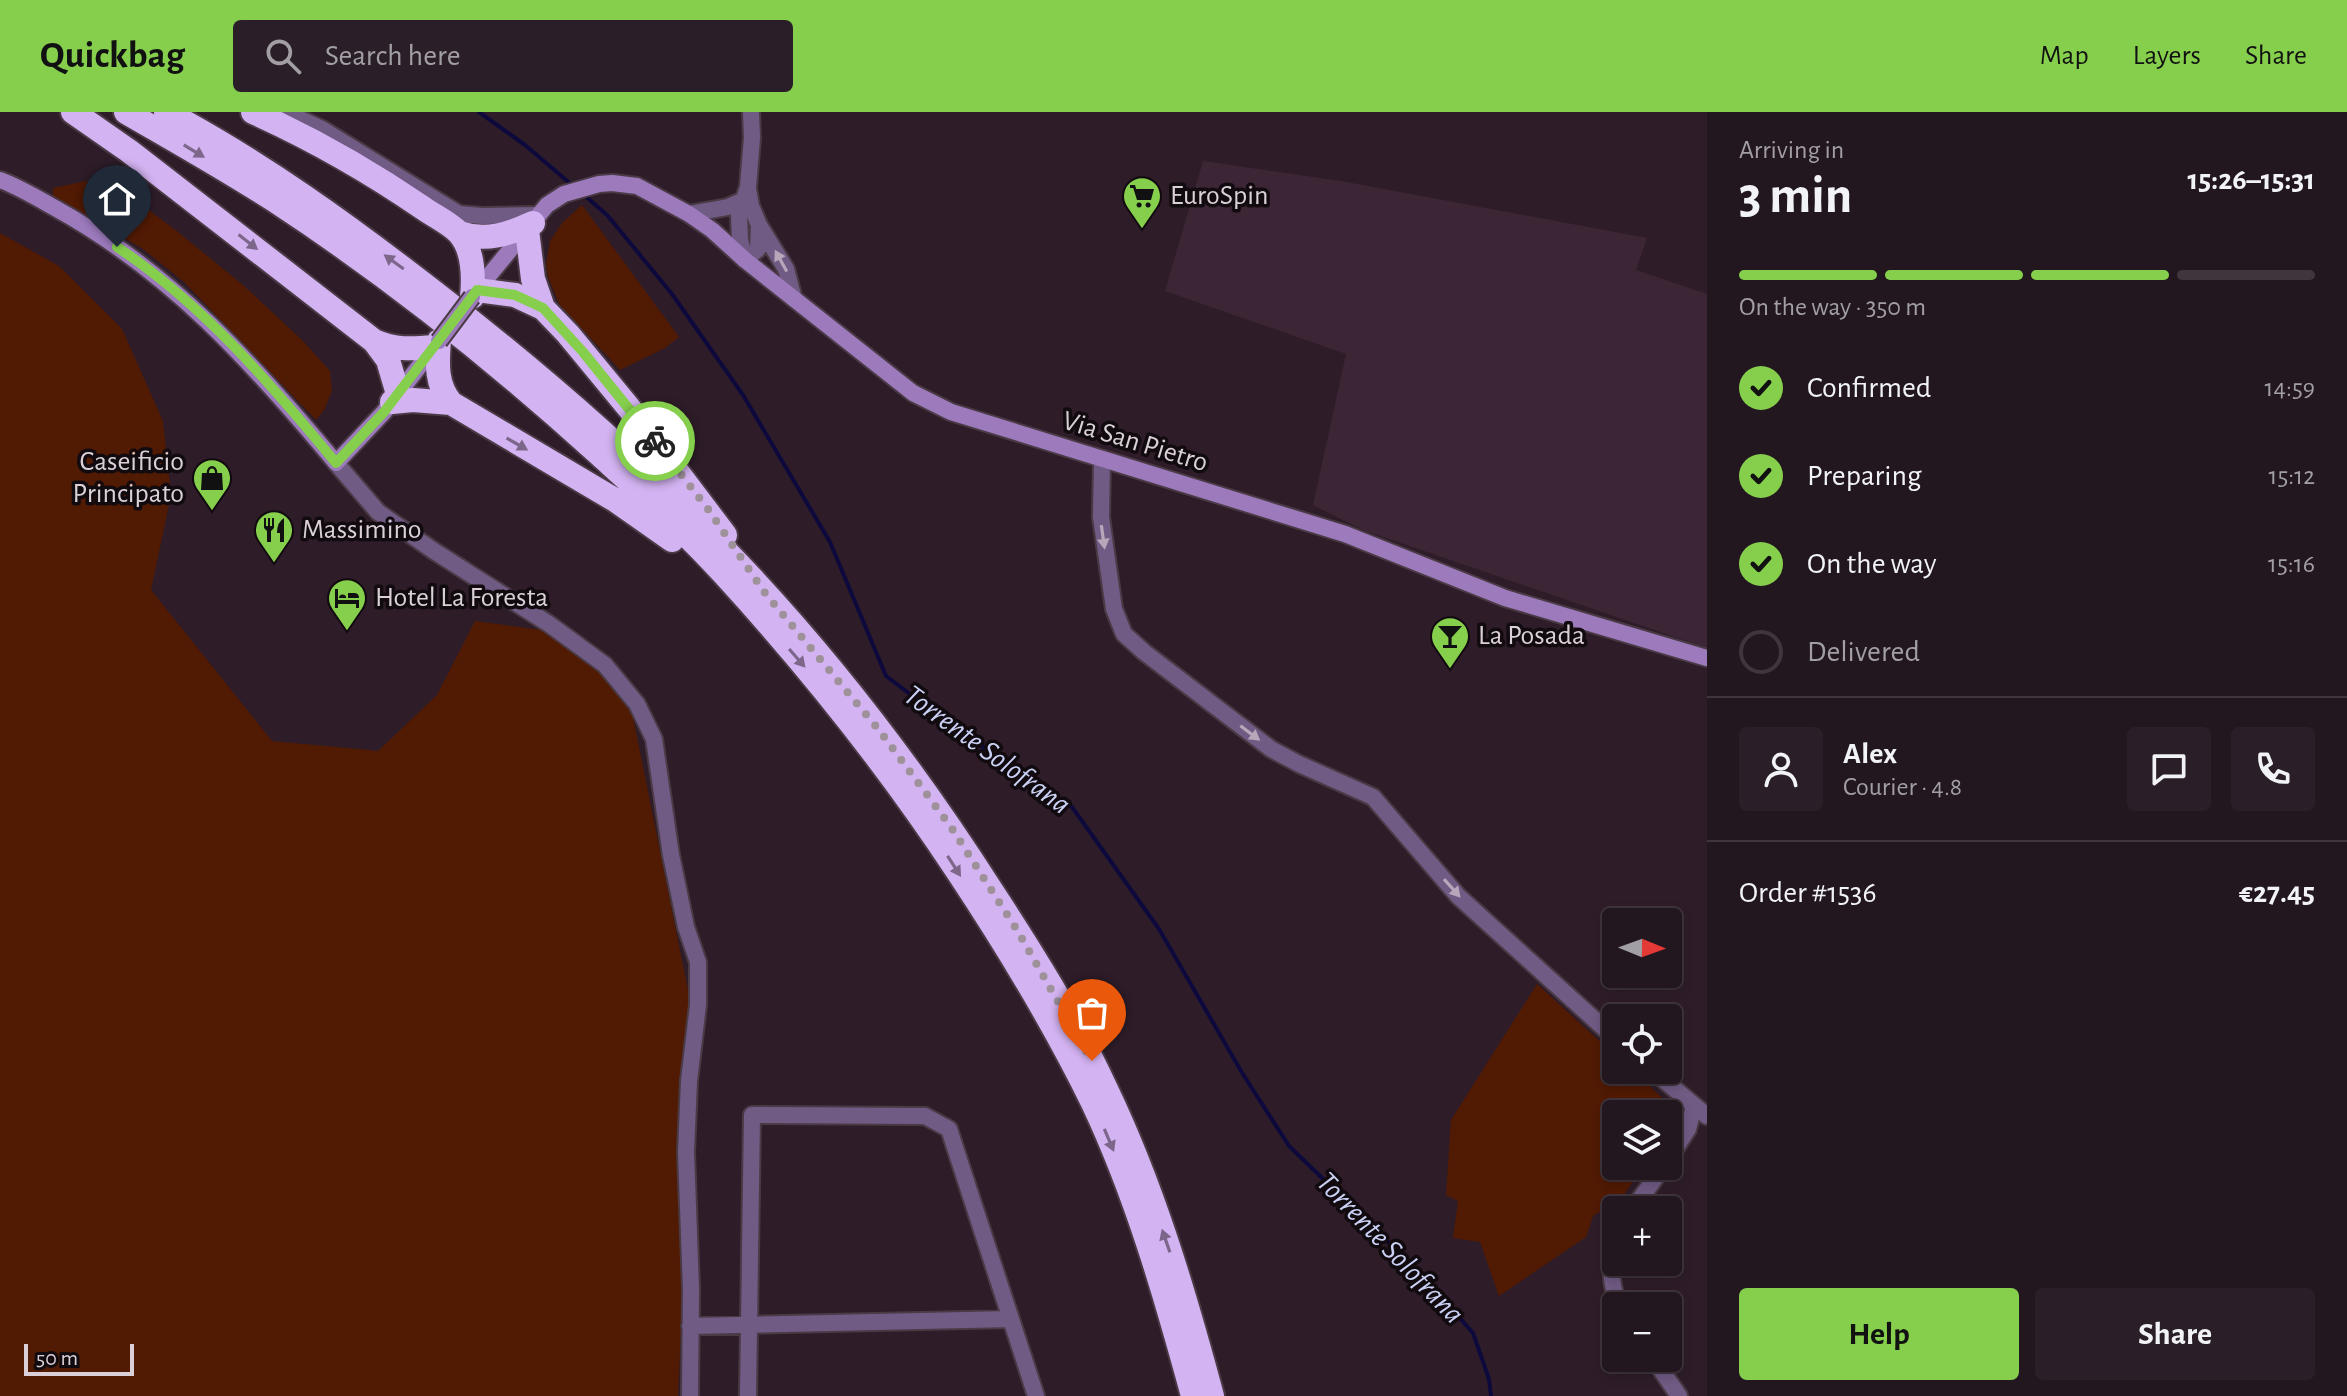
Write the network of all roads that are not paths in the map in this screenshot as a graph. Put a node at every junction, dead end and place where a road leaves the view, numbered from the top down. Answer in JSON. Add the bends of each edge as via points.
{"nodes":[{"id":1,"x":73,"y":112,"type":"edge"},
{"id":2,"x":126,"y":112,"type":"edge"},
{"id":3,"x":166,"y":112,"type":"edge"},
{"id":4,"x":253,"y":112,"type":"edge"},
{"id":5,"x":285,"y":112,"type":"edge"},
{"id":6,"x":751,"y":112,"type":"edge"},
{"id":7,"x":0,"y":180,"type":"edge"},
{"id":8,"x":746,"y":194,"type":"junction"},
{"id":9,"x":689,"y":214,"type":"junction"},
{"id":10,"x":533,"y":223,"type":"junction"},
{"id":11,"x":759,"y":225,"type":"junction"},
{"id":12,"x":459,"y":233,"type":"junction"},
{"id":13,"x":745,"y":260,"type":"junction"},
{"id":14,"x":475,"y":293,"type":"junction"},
{"id":15,"x":794,"y":299,"type":"junction"},
{"id":16,"x":543,"y":308,"type":"junction"},
{"id":17,"x":374,"y":341,"type":"junction"},
{"id":18,"x":436,"y":344,"type":"junction"},
{"id":19,"x":395,"y":398,"type":"junction"},
{"id":20,"x":451,"y":403,"type":"junction"},
{"id":21,"x":1102,"y":459,"type":"junction"},
{"id":22,"x":336,"y":463,"type":"junction"},
{"id":23,"x":765,"y":593,"type":"junction"},
{"id":24,"x":772,"y":628,"type":"junction"},
{"id":25,"x":1707,"y":658,"type":"edge"},
{"id":26,"x":1602,"y":1027,"type":"edge"},
{"id":27,"x":1668,"y":1084,"type":"edge"},
{"id":28,"x":1700,"y":1111,"type":"edge"},
{"id":29,"x":1682,"y":1138,"type":"edge"},
{"id":30,"x":1011,"y":1319,"type":"junction"},
{"id":31,"x":749,"y":1325,"type":"junction"},
{"id":32,"x":690,"y":1326,"type":"junction"},
{"id":33,"x":1663,"y":1372,"type":"edge"},
{"id":34,"x":690,"y":1396,"type":"edge"},
{"id":35,"x":748,"y":1396,"type":"edge"},
{"id":36,"x":1036,"y":1396,"type":"edge"},
{"id":37,"x":1193,"y":1396,"type":"edge"},
{"id":38,"x":1212,"y":1396,"type":"edge"},
{"id":39,"x":1679,"y":1396,"type":"edge"}],
"edges":[{"from":1,"to":17,"type":"highway","one_way":true},
{"from":2,"to":24,"type":"highway","one_way":true,"via":[[274,200],[463,337],[640,492]]},
{"from":23,"to":3,"type":"highway","one_way":true,"via":[[605,435],[474,323],[303,195]]},
{"from":4,"to":12,"type":"highway","via":[[331,149]]},
{"from":5,"to":10,"type":"street","via":[[322,129],[459,214]]},
{"from":6,"to":8,"type":"street"},
{"from":7,"to":22,"type":"street","via":[[76,220],[184,298],[273,387]]},
{"from":8,"to":9,"type":"street","via":[[713,210]]},
{"from":8,"to":11,"type":"street"},
{"from":8,"to":13,"type":"street","via":[[739,215]]},
{"from":9,"to":10,"type":"street","name":"Via San Pietro","via":[[637,186],[612,183],[564,194]]},
{"from":9,"to":13,"type":"street","name":"Via San Pietro"},
{"from":10,"to":12,"type":"highway","via":[[486,238]]},
{"from":10,"to":14,"type":"street"},
{"from":10,"to":16,"type":"highway","via":[[533,279]]},
{"from":11,"to":13,"type":"street","via":[[758,249]]},
{"from":15,"to":11,"type":"street","one_way":true,"via":[[786,269]]},
{"from":12,"to":14,"type":"highway","via":[[472,261]]},
{"from":13,"to":15,"type":"street","name":"Via San Pietro"},
{"from":14,"to":16,"type":"highway","via":[[515,295]]},
{"from":14,"to":18,"type":"street","bridge":true},
{"from":15,"to":21,"type":"street","name":"Via San Pietro","via":[[913,393],[951,412]]},
{"from":16,"to":23,"type":"highway","via":[[659,446]]},
{"from":17,"to":18,"type":"highway","via":[[389,347]]},
{"from":17,"to":19,"type":"highway","via":[[388,360]]},
{"from":18,"to":19,"type":"street"},
{"from":18,"to":20,"type":"highway","via":[[443,393]]},
{"from":19,"to":20,"type":"highway"},
{"from":19,"to":22,"type":"street"},
{"from":20,"to":24,"type":"highway","one_way":true,"via":[[652,525]]},
{"from":21,"to":25,"type":"street","name":"Via San Pietro","via":[[1345,534],[1505,598]]},
{"from":21,"to":26,"type":"street","one_way":true,"via":[[1102,530],[1114,609],[1124,634],[1271,749],[1373,797],[1458,896]]},
{"from":22,"to":32,"type":"street","via":[[378,512],[605,665],[637,704],[654,739],[671,855],[698,962],[686,1152]]},
{"from":38,"to":23,"type":"highway","one_way":true,"via":[[1148,1187],[1078,1035],[951,827]]},
{"from":24,"to":37,"type":"highway","one_way":true,"via":[[861,735],[928,827],[1056,1032],[1119,1164]]},
{"from":27,"to":28,"type":"street"},
{"from":28,"to":29,"type":"street"},
{"from":30,"to":31,"type":"street"},
{"from":30,"to":31,"type":"street","via":[[949,1129],[925,1116],[752,1115]]},
{"from":30,"to":36,"type":"street"},
{"from":31,"to":32,"type":"street"},
{"from":31,"to":35,"type":"street"},
{"from":32,"to":34,"type":"street"},
{"from":33,"to":39,"type":"street"}]}
